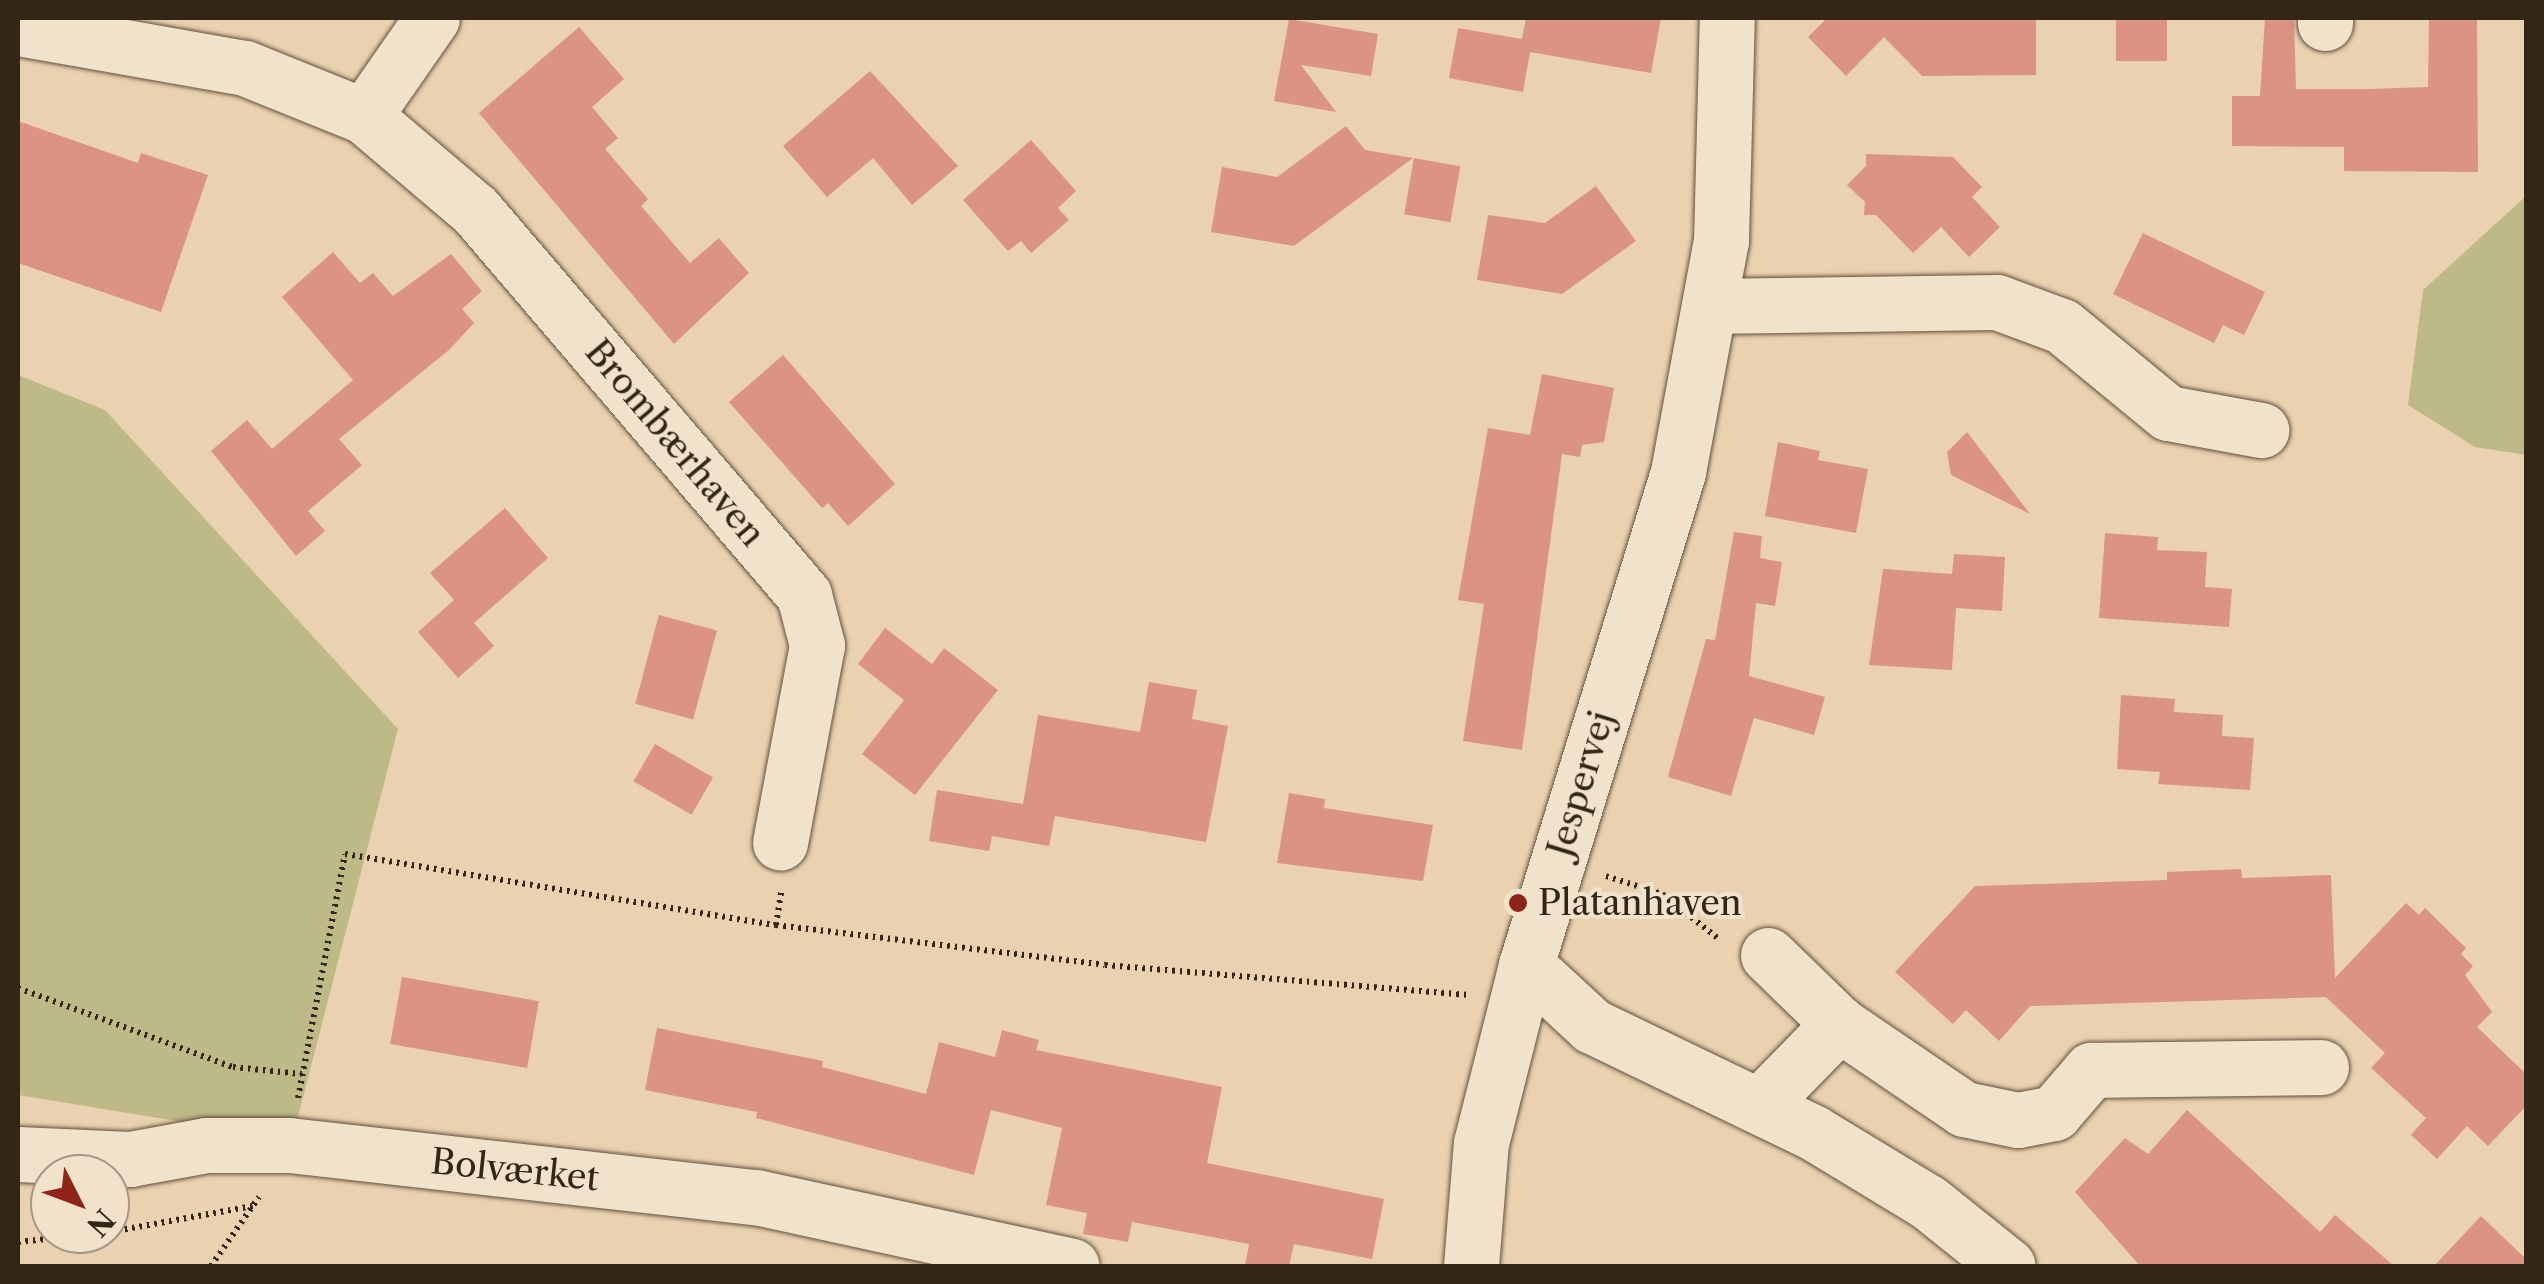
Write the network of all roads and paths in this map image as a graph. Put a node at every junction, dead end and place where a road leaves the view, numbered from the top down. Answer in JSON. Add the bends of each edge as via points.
{"nodes":[{"id":1,"x":432,"y":18,"type":"edge"},
{"id":2,"x":1726,"y":18,"type":"edge"},
{"id":3,"x":18,"y":28,"type":"edge"},
{"id":4,"x":364,"y":116,"type":"junction"},
{"id":5,"x":1710,"y":306,"type":"junction"},
{"id":6,"x":2260,"y":430,"type":"dead end"},
{"id":7,"x":780,"y":842,"type":"dead end"},
{"id":8,"x":1558,"y":860,"type":"junction"},
{"id":9,"x":1768,"y":954,"type":"joint"},
{"id":10,"x":1526,"y":964,"type":"junction"},
{"id":11,"x":18,"y":988,"type":"edge"},
{"id":12,"x":1839,"y":1024,"type":"junction"},
{"id":13,"x":2322,"y":1067,"type":"dead end"},
{"id":14,"x":1758,"y":1106,"type":"junction"},
{"id":15,"x":289,"y":1145,"type":"junction"},
{"id":16,"x":18,"y":1154,"type":"edge"},
{"id":17,"x":254,"y":1206,"type":"junction"},
{"id":18,"x":130,"y":1228,"type":"edge"},
{"id":19,"x":1007,"y":1259,"type":"edge"},
{"id":20,"x":1992,"y":1261,"type":"edge"},
{"id":21,"x":211,"y":1266,"type":"edge"},
{"id":22,"x":1072,"y":1266,"type":"edge"},
{"id":23,"x":1471,"y":1266,"type":"edge"}],
"edges":[{"from":1,"to":4,"type":"street"},
{"from":2,"to":5,"type":"street","name":"Jespervej","via":[[1727,161]]},
{"from":3,"to":4,"type":"street","name":"Brombærhaven","via":[[244,68]]},
{"from":4,"to":7,"type":"street","name":"Brombærhaven","via":[[476,210],[804,595],[817,645]]},
{"from":5,"to":6,"type":"street","via":[[1997,302],[2062,326],[2168,414]]},
{"from":5,"to":8,"type":"street","name":"Jespervej","via":[[1678,472]]},
{"from":8,"to":9,"type":"path","via":[[1662,894],[1746,960]]},
{"from":8,"to":10,"type":"street","name":"Jespervej"},
{"from":9,"to":12,"type":"street"},
{"from":10,"to":11,"type":"path","via":[[1479,996],[1105,965],[776,925],[345,854],[302,1074],[234,1066]]},
{"from":10,"to":14,"type":"street","via":[[1592,1026]]},
{"from":10,"to":23,"type":"street","name":"Jespervej","via":[[1481,1143]]},
{"from":12,"to":13,"type":"street","via":[[1964,1109],[2018,1120],[2054,1113],[2091,1070]]},
{"from":12,"to":14,"type":"street"},
{"from":14,"to":20,"type":"street","via":[[1928,1202]]},
{"from":15,"to":16,"type":"street","name":"Bolværket","via":[[206,1145],[130,1159]]},
{"from":15,"to":17,"type":"path"},
{"from":15,"to":19,"type":"street","name":"Bolværket","via":[[756,1197]]},
{"from":17,"to":18,"type":"path"},
{"from":17,"to":21,"type":"path"},
{"from":19,"to":22,"type":"street","name":"Bolværket"}]}
